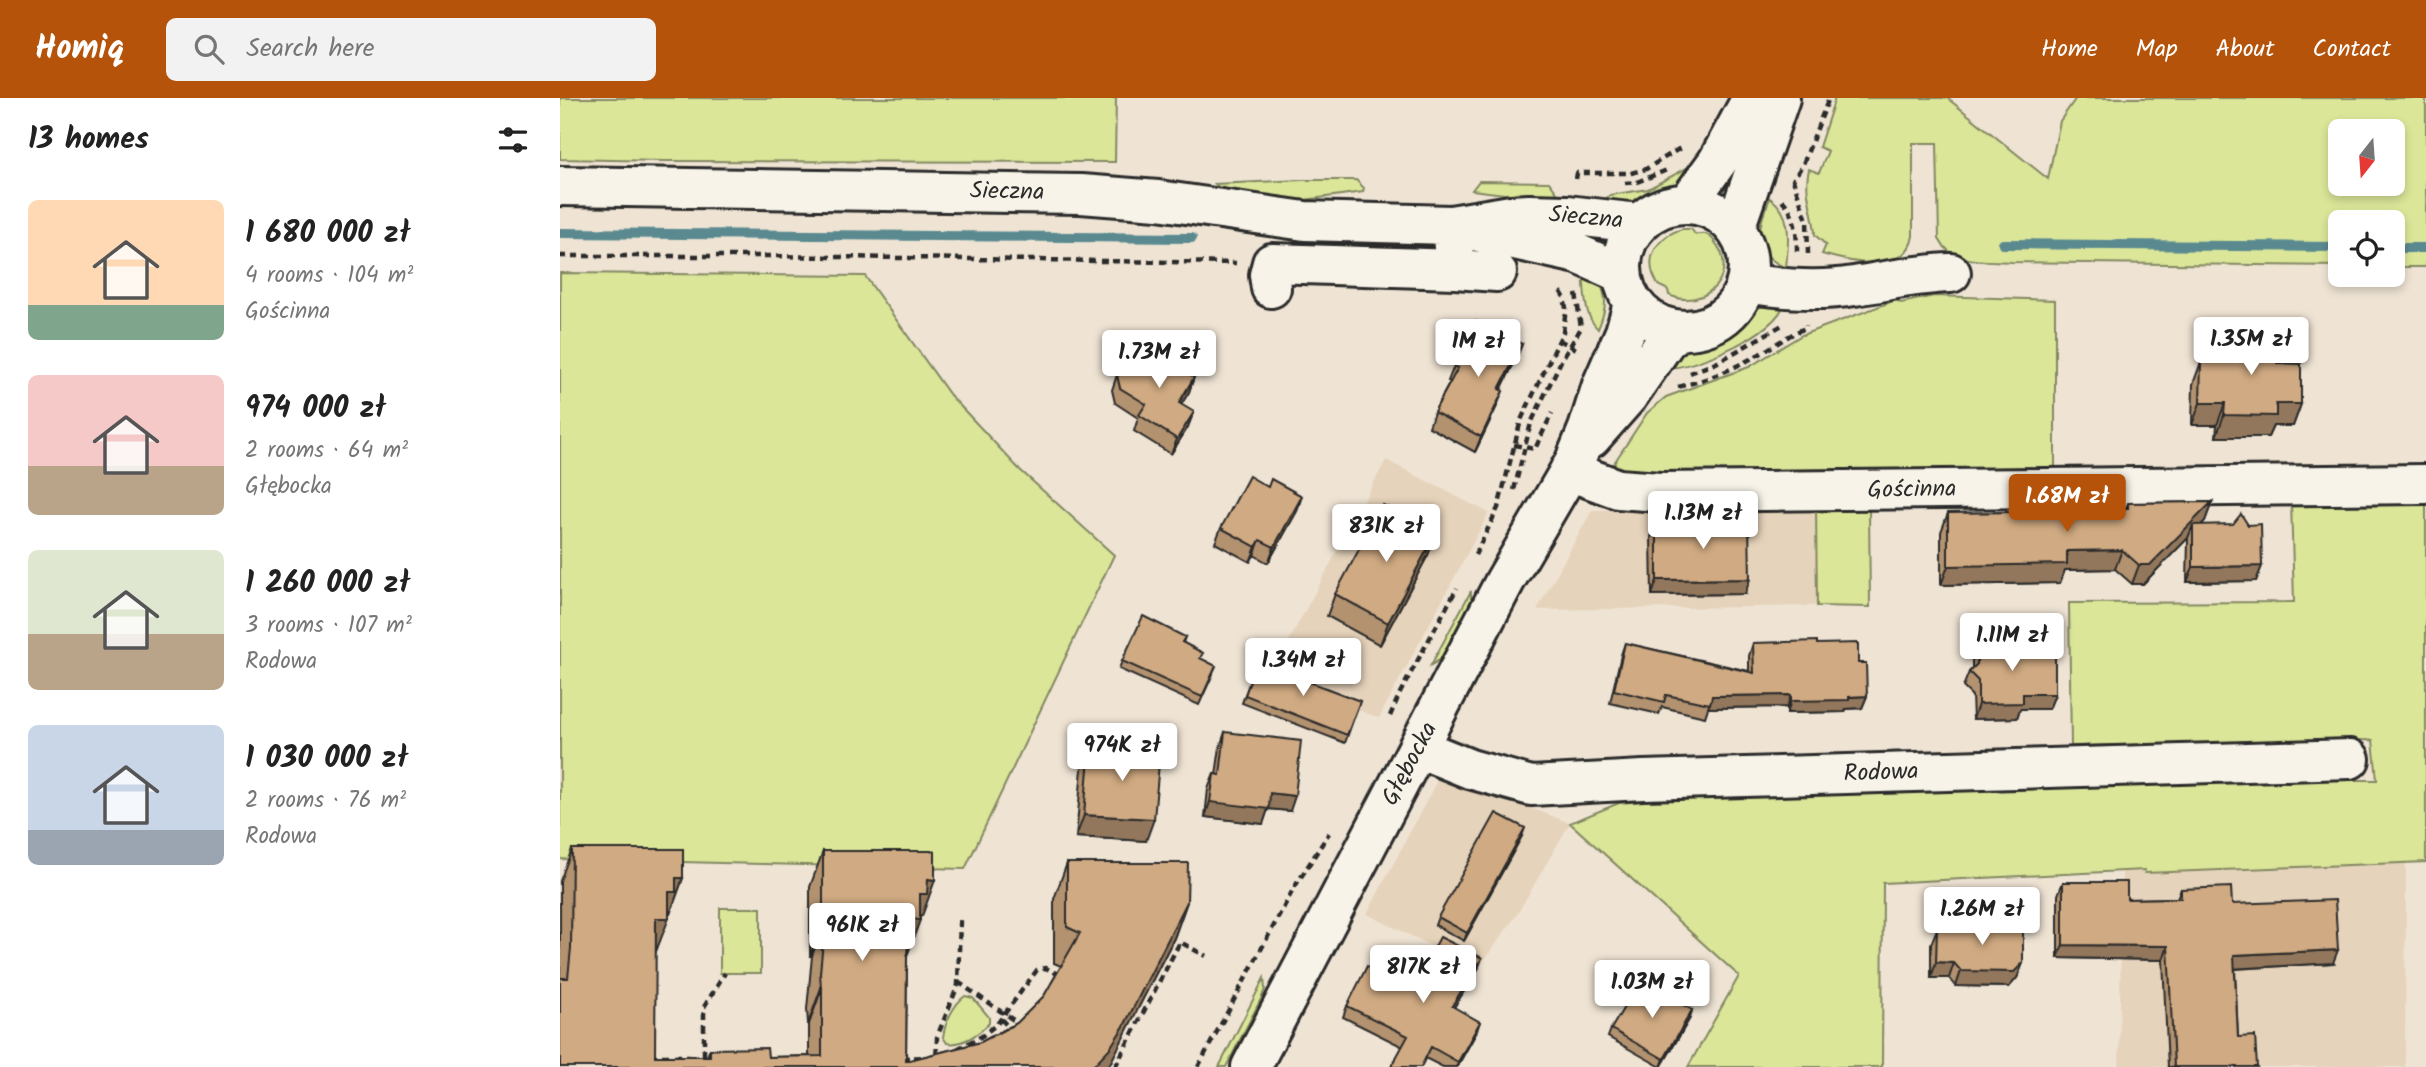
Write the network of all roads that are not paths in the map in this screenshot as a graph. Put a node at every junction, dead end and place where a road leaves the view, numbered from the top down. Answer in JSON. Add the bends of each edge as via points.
{"nodes":[{"id":1,"x":1752,"y":98,"type":"edge"},
{"id":2,"x":1780,"y":98,"type":"edge"},
{"id":3,"x":560,"y":186,"type":"edge"},
{"id":4,"x":1687,"y":204,"type":"junction"},
{"id":5,"x":1638,"y":223,"type":"junction"},
{"id":6,"x":1451,"y":225,"type":"junction"},
{"id":7,"x":1735,"y":228,"type":"junction"},
{"id":8,"x":1573,"y":234,"type":"junction"},
{"id":9,"x":1455,"y":269,"type":"junction"},
{"id":10,"x":1497,"y":272,"type":"dead end"},
{"id":11,"x":1951,"y":273,"type":"dead end"},
{"id":12,"x":1271,"y":275,"type":"road end"},
{"id":13,"x":1746,"y":283,"type":"junction"},
{"id":14,"x":1627,"y":289,"type":"junction"},
{"id":15,"x":1679,"y":330,"type":"junction"},
{"id":16,"x":1571,"y":467,"type":"junction"},
{"id":17,"x":2426,"y":484,"type":"edge"},
{"id":18,"x":1418,"y":748,"type":"junction"},
{"id":19,"x":2350,"y":759,"type":"dead end"},
{"id":20,"x":1251,"y":1067,"type":"edge"}],
"edges":[{"from":1,"to":4,"type":"street","via":[[1718,161]]},
{"from":2,"to":7,"type":"street"},
{"from":3,"to":6,"type":"street","name":"Sieczna","via":[[1081,194],[1305,221]]},
{"from":4,"to":5,"type":"street","via":[[1656,210]]},
{"from":4,"to":7,"type":"street","via":[[1714,211]]},
{"from":5,"to":8,"type":"street","name":"Sieczna"},
{"from":5,"to":14,"type":"street","name":"Głębocka","via":[[1624,246]]},
{"from":6,"to":8,"type":"street","name":"Sieczna"},
{"from":6,"to":9,"type":"street"},
{"from":7,"to":13,"type":"street","via":[[1746,250]]},
{"from":8,"to":14,"type":"street","name":"Sieczna"},
{"from":9,"to":10,"type":"street"},
{"from":9,"to":12,"type":"street"},
{"from":11,"to":13,"type":"street","via":[[1808,290]]},
{"from":13,"to":15,"type":"street","via":[[1737,303],[1721,319],[1701,328]]},
{"from":14,"to":15,"type":"street","via":[[1653,322]]},
{"from":14,"to":16,"type":"street","name":"Głębocka","via":[[1625,332]]},
{"from":15,"to":16,"type":"street","name":"Głębocka"},
{"from":16,"to":17,"type":"street","name":"Gościnna","via":[[1618,488],[1660,492]]},
{"from":16,"to":18,"type":"street","name":"Głębocka"},
{"from":18,"to":19,"type":"street","name":"Rodowa","via":[[1531,786]]},
{"from":18,"to":20,"type":"street","name":"Głębocka"}]}
